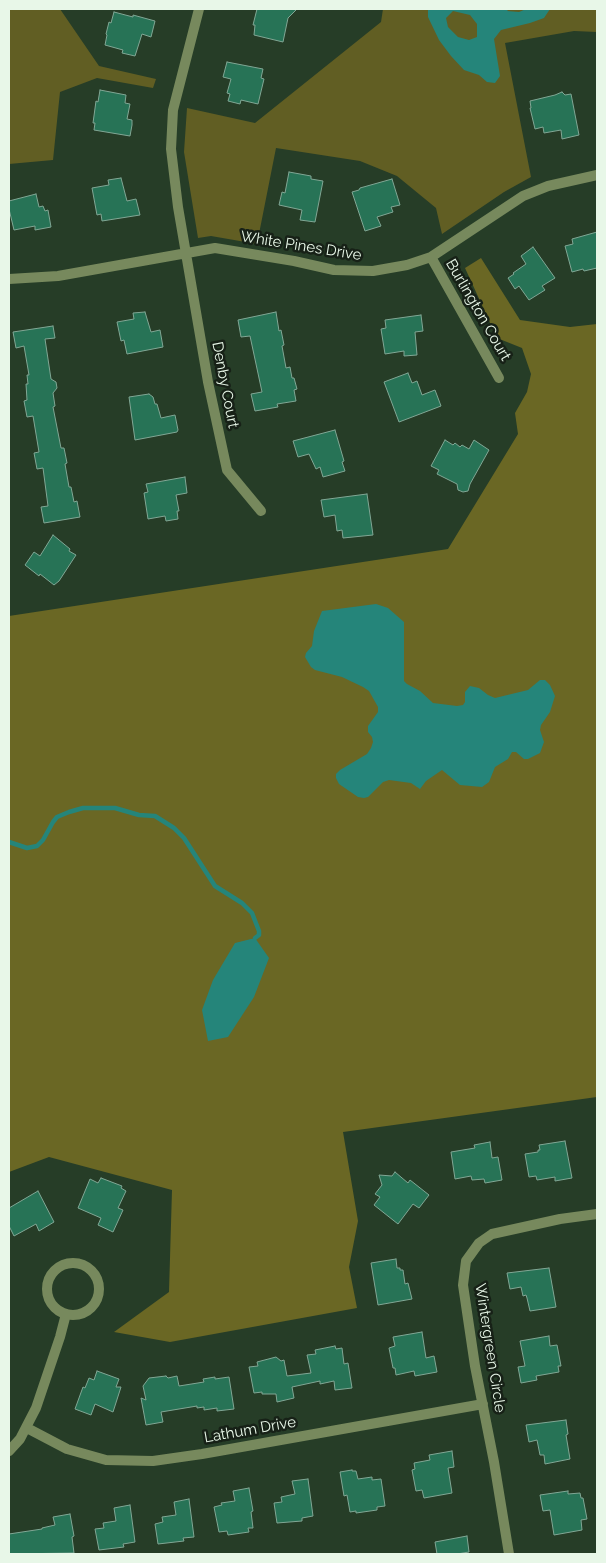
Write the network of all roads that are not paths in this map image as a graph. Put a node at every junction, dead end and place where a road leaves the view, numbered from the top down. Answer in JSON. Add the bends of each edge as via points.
{"nodes":[{"id":1,"x":199,"y":9,"type":"edge"},
{"id":2,"x":597,"y":175,"type":"edge"},
{"id":3,"x":186,"y":254,"type":"junction"},
{"id":4,"x":430,"y":257,"type":"junction"},
{"id":5,"x":9,"y":279,"type":"edge"},
{"id":6,"x":499,"y":378,"type":"dead end"},
{"id":7,"x":261,"y":511,"type":"dead end"},
{"id":8,"x":597,"y":1214,"type":"edge"},
{"id":9,"x":66,"y":1314,"type":"junction"},
{"id":10,"x":483,"y":1404,"type":"junction"},
{"id":11,"x":27,"y":1428,"type":"junction"},
{"id":12,"x":9,"y":1451,"type":"edge"},
{"id":13,"x":509,"y":1554,"type":"edge"}],
"edges":[{"from":1,"to":3,"type":"street","name":"Denby Court","via":[[173,110],[171,149]]},
{"from":2,"to":4,"type":"street","name":"White Pines Drive","via":[[548,186],[523,196]]},
{"from":3,"to":4,"type":"street","name":"White Pines Drive","via":[[215,248],[334,270],[373,271]]},
{"from":3,"to":5,"type":"street","name":"White Pines Drive","via":[[58,276]]},
{"from":3,"to":7,"type":"street","name":"Denby Court","via":[[226,470]]},
{"from":4,"to":6,"type":"street","name":"Burlington Court"},
{"from":8,"to":10,"type":"street","name":"Wintergreen Circle","via":[[492,1234],[479,1243],[466,1260],[463,1285]]},
{"from":9,"to":9,"type":"street","via":[[75,1315],[91,1308],[99,1292],[95,1274],[89,1268],[72,1262],[55,1270],[47,1286],[51,1303]]},
{"from":9,"to":11,"type":"street"},
{"from":10,"to":11,"type":"street","name":"Lathum Drive","via":[[153,1461],[106,1460],[67,1449]]},
{"from":10,"to":13,"type":"street","name":"Wintergreen Circle"},
{"from":11,"to":12,"type":"street"}]}
